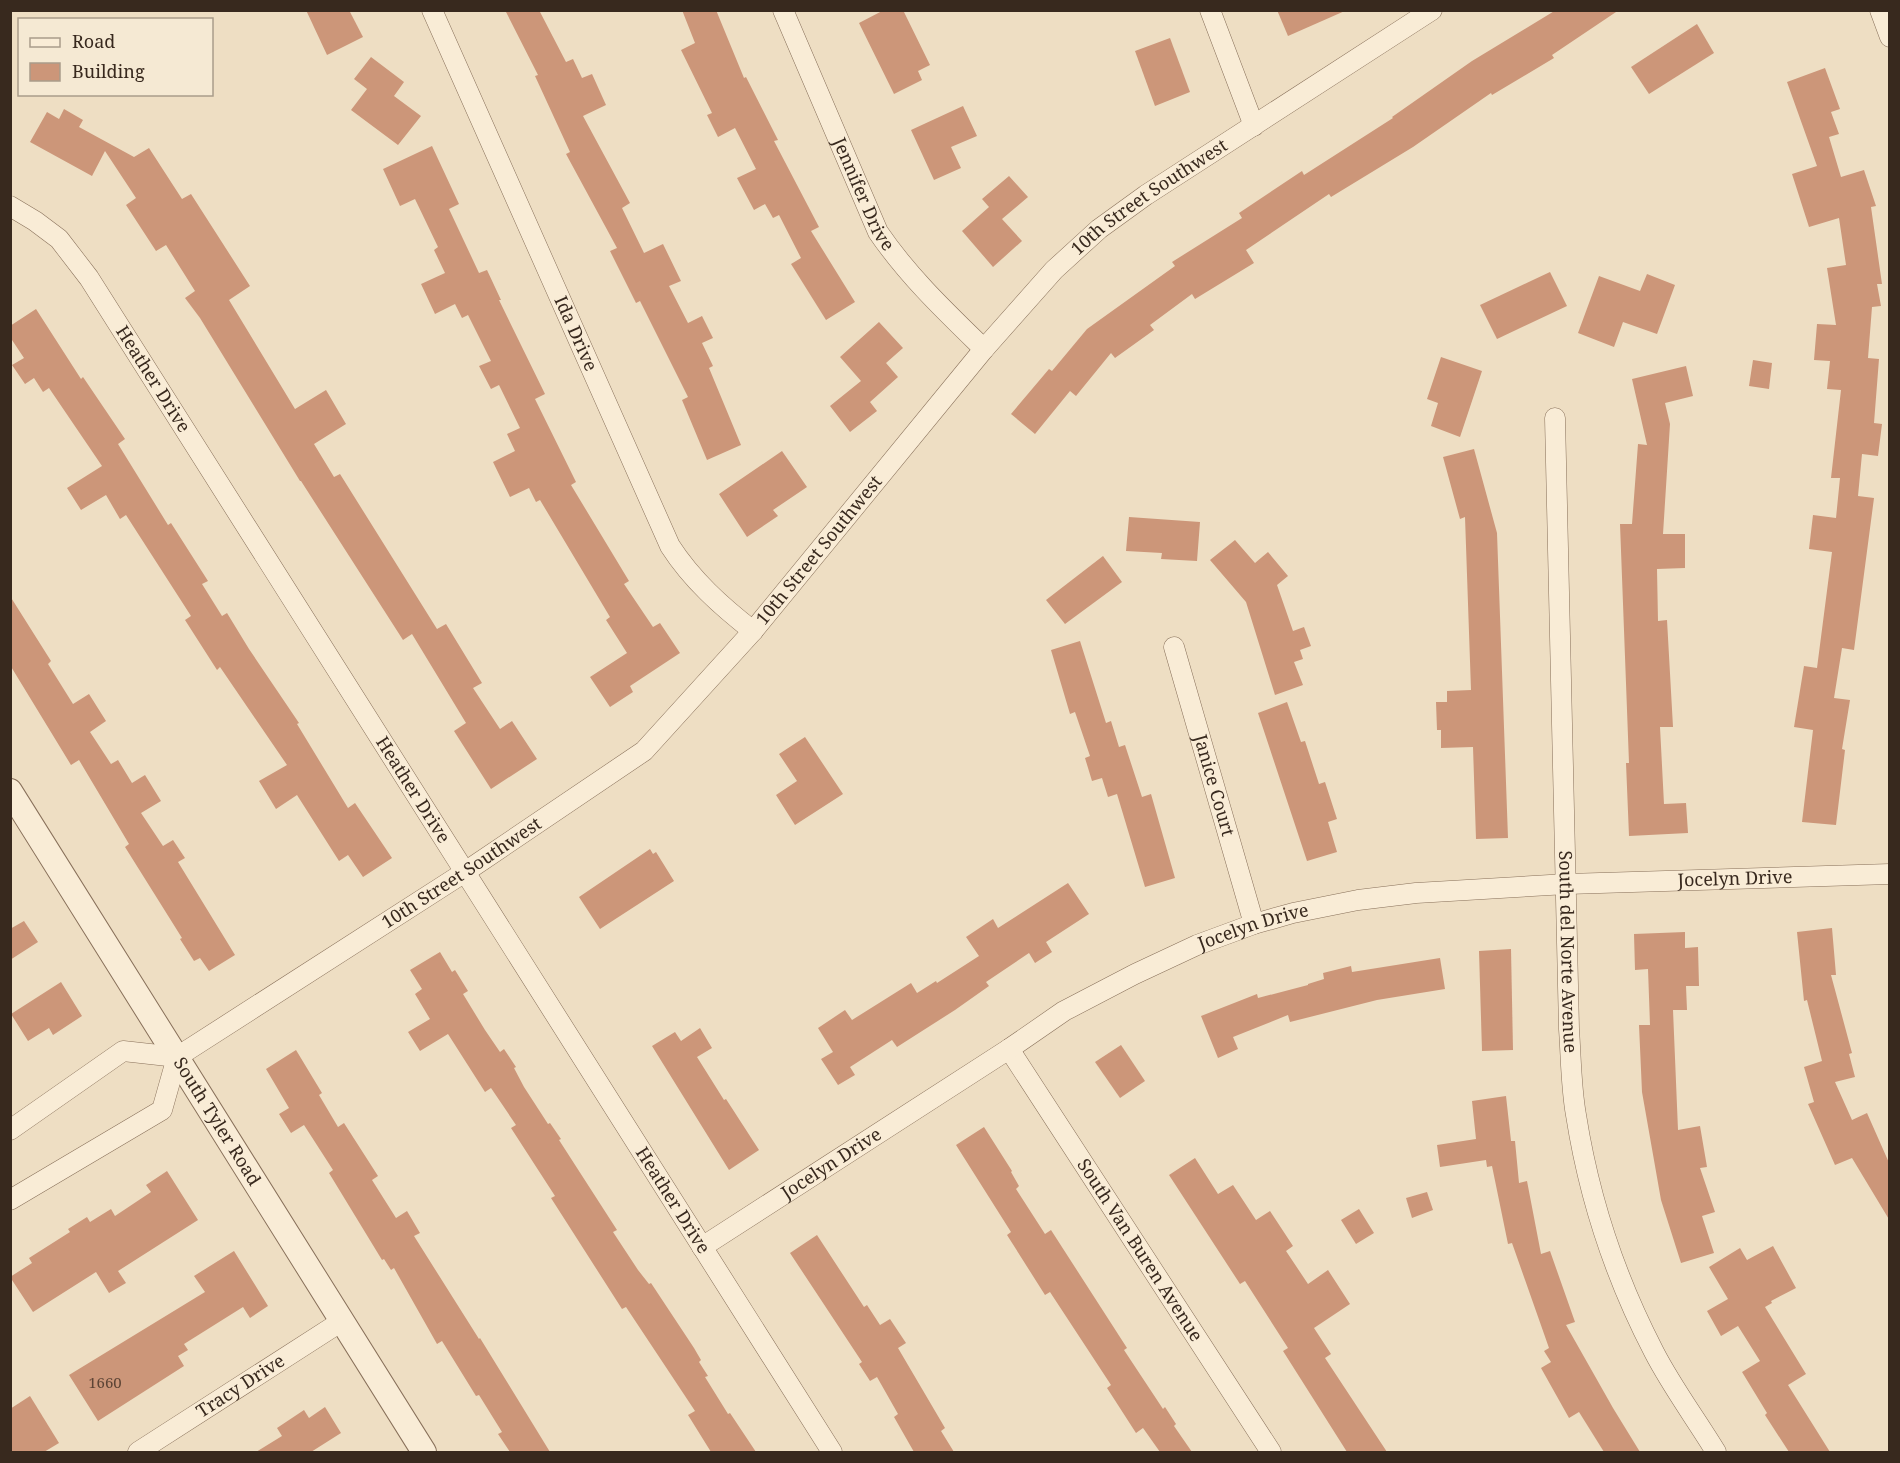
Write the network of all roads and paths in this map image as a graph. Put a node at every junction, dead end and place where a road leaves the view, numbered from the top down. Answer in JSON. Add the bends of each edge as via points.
{"nodes":[{"id":1,"x":432,"y":10,"type":"edge"},
{"id":2,"x":783,"y":10,"type":"edge"},
{"id":3,"x":1210,"y":10,"type":"edge"},
{"id":4,"x":1432,"y":10,"type":"edge"},
{"id":5,"x":1880,"y":10,"type":"edge"},
{"id":6,"x":1890,"y":37,"type":"edge"},
{"id":7,"x":1254,"y":126,"type":"junction"},
{"id":8,"x":10,"y":206,"type":"edge"},
{"id":9,"x":984,"y":349,"type":"junction"},
{"id":10,"x":1555,"y":418,"type":"dead end"},
{"id":11,"x":753,"y":630,"type":"junction"},
{"id":12,"x":1174,"y":647,"type":"dead end"},
{"id":13,"x":10,"y":791,"type":"edge"},
{"id":14,"x":465,"y":872,"type":"junction"},
{"id":15,"x":1890,"y":874,"type":"edge"},
{"id":16,"x":1567,"y":884,"type":"junction"},
{"id":17,"x":1254,"y":924,"type":"junction"},
{"id":18,"x":1010,"y":1048,"type":"junction"},
{"id":19,"x":177,"y":1057,"type":"junction"},
{"id":20,"x":10,"y":1130,"type":"edge"},
{"id":21,"x":10,"y":1200,"type":"edge"},
{"id":22,"x":702,"y":1247,"type":"junction"},
{"id":23,"x":342,"y":1321,"type":"junction"},
{"id":24,"x":138,"y":1452,"type":"edge"},
{"id":25,"x":424,"y":1452,"type":"edge"},
{"id":26,"x":832,"y":1452,"type":"edge"},
{"id":27,"x":1270,"y":1452,"type":"edge"},
{"id":28,"x":1716,"y":1452,"type":"edge"}],
"edges":[{"from":1,"to":11,"type":"street","name":"Ida Drive","via":[[664,536],[696,580]]},
{"from":2,"to":9,"type":"street","name":"Jennifer Drive","via":[[878,232],[928,294]]},
{"from":3,"to":7,"type":"street"},
{"from":4,"to":7,"type":"street","name":"10th Street Southwest"},
{"from":5,"to":6,"type":"street"},
{"from":7,"to":9,"type":"street","name":"10th Street Southwest","via":[[1098,229],[1053,270]]},
{"from":8,"to":14,"type":"street","name":"Heather Drive","via":[[59,239],[89,278]]},
{"from":9,"to":11,"type":"street","name":"10th Street Southwest"},
{"from":10,"to":16,"type":"street","name":"South del Norte Avenue"},
{"from":11,"to":14,"type":"street","name":"10th Street Southwest","via":[[644,751]]},
{"from":12,"to":17,"type":"street","name":"Janice Court"},
{"from":13,"to":19,"type":"street","name":"South Tyler Road"},
{"from":14,"to":19,"type":"street","name":"10th Street Southwest"},
{"from":14,"to":22,"type":"street","name":"Heather Drive"},
{"from":15,"to":16,"type":"street","name":"Jocelyn Drive"},
{"from":16,"to":17,"type":"street","name":"Jocelyn Drive","via":[[1358,900]]},
{"from":16,"to":28,"type":"street","name":"South del Norte Avenue","via":[[1569,1029],[1575,1113],[1589,1184],[1623,1288],[1655,1354]]},
{"from":17,"to":18,"type":"street","name":"Jocelyn Drive","via":[[1135,974],[1064,1011]]},
{"from":18,"to":22,"type":"street","name":"Jocelyn Drive"},
{"from":18,"to":27,"type":"street","name":"South Van Buren Avenue"},
{"from":19,"to":20,"type":"street","via":[[123,1051]]},
{"from":19,"to":21,"type":"street","via":[[162,1110]]},
{"from":19,"to":23,"type":"street","name":"South Tyler Road"},
{"from":22,"to":26,"type":"street","name":"Heather Drive"},
{"from":23,"to":24,"type":"street","name":"Tracy Drive"},
{"from":23,"to":25,"type":"street","name":"South Tyler Road"}]}
